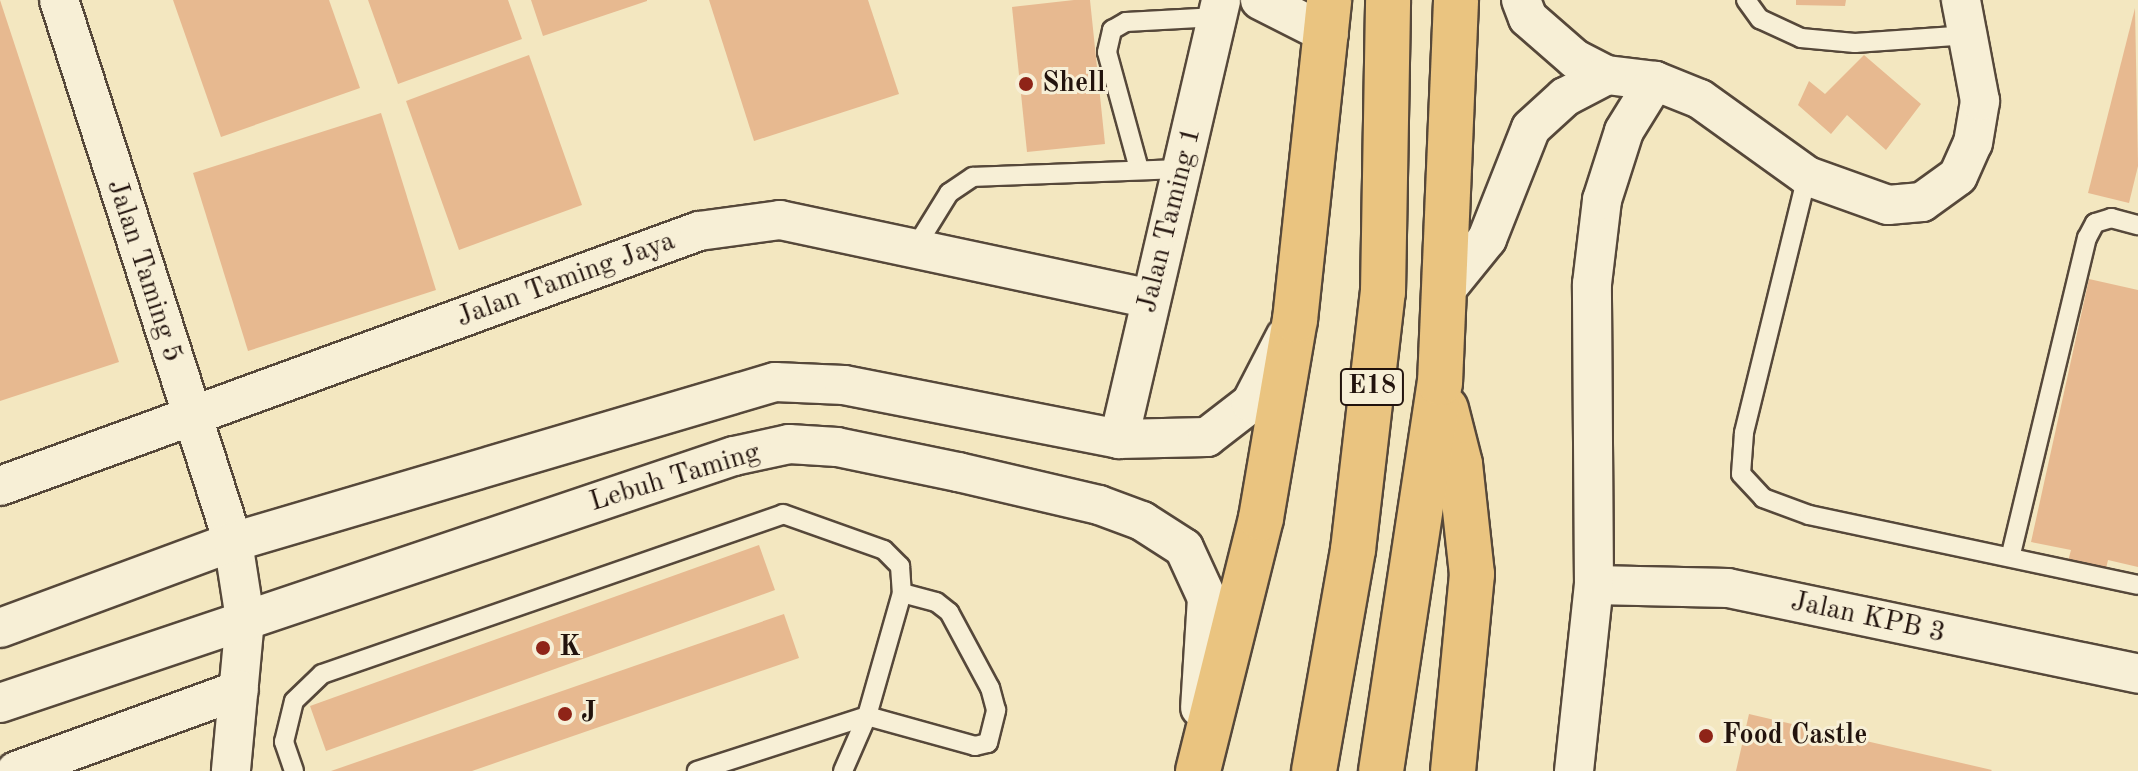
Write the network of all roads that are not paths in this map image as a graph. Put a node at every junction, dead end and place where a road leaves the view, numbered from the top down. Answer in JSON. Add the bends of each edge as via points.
{"nodes":[{"id":1,"x":59,"y":0,"type":"edge"},
{"id":2,"x":1260,"y":0,"type":"edge"},
{"id":3,"x":1388,"y":0,"type":"edge"},
{"id":4,"x":1456,"y":0,"type":"edge"},
{"id":5,"x":1521,"y":0,"type":"edge"},
{"id":6,"x":1746,"y":0,"type":"edge"},
{"id":7,"x":1219,"y":8,"type":"edge"},
{"id":8,"x":1329,"y":17,"type":"edge"},
{"id":9,"x":1965,"y":18,"type":"edge"},
{"id":10,"x":1607,"y":75,"type":"junction"},
{"id":11,"x":1655,"y":81,"type":"junction"},
{"id":12,"x":1139,"y":169,"type":"junction"},
{"id":13,"x":1184,"y":169,"type":"junction"},
{"id":14,"x":1807,"y":176,"type":"junction"},
{"id":15,"x":2138,"y":225,"type":"edge"},
{"id":16,"x":915,"y":248,"type":"junction"},
{"id":17,"x":1448,"y":287,"type":"junction"},
{"id":18,"x":1151,"y":299,"type":"junction"},
{"id":19,"x":1295,"y":320,"type":"junction"},
{"id":20,"x":1440,"y":383,"type":"junction"},
{"id":21,"x":191,"y":418,"type":"junction"},
{"id":22,"x":1119,"y":439,"type":"junction"},
{"id":23,"x":0,"y":486,"type":"edge"},
{"id":24,"x":233,"y":542,"type":"junction"},
{"id":25,"x":2011,"y":554,"type":"junction"},
{"id":26,"x":1594,"y":585,"type":"junction"},
{"id":27,"x":2138,"y":585,"type":"edge"},
{"id":28,"x":902,"y":593,"type":"junction"},
{"id":29,"x":245,"y":619,"type":"junction"},
{"id":30,"x":0,"y":628,"type":"edge"},
{"id":31,"x":2138,"y":674,"type":"edge"},
{"id":32,"x":239,"y":690,"type":"junction"},
{"id":33,"x":0,"y":703,"type":"edge"},
{"id":34,"x":867,"y":716,"type":"junction"},
{"id":35,"x":16,"y":771,"type":"edge"},
{"id":36,"x":231,"y":771,"type":"edge"},
{"id":37,"x":294,"y":771,"type":"edge"},
{"id":38,"x":697,"y":771,"type":"edge"},
{"id":39,"x":843,"y":771,"type":"edge"},
{"id":40,"x":1197,"y":771,"type":"edge"},
{"id":41,"x":1314,"y":771,"type":"edge"},
{"id":42,"x":1381,"y":771,"type":"edge"},
{"id":43,"x":1453,"y":771,"type":"edge"},
{"id":44,"x":1574,"y":771,"type":"edge"}],
"edges":[{"from":1,"to":21,"type":"street","name":"Jalan Taming 5"},
{"from":2,"to":8,"type":"street"},
{"from":3,"to":41,"type":"highway","number":"E18","via":[[1383,292],[1353,550]]},
{"from":4,"to":17,"type":"highway","number":"E18"},
{"from":5,"to":10,"type":"street","via":[[1528,18],[1548,39]]},
{"from":6,"to":9,"type":"lane","via":[[1760,19],[1801,38],[1855,43]]},
{"from":7,"to":12,"type":"lane","via":[[1126,22],[1112,30],[1107,52]]},
{"from":7,"to":13,"type":"street","name":"Jalan Taming 1"},
{"from":8,"to":19,"type":"highway"},
{"from":9,"to":14,"type":"street","via":[[1980,101],[1973,143],[1958,176],[1922,202],[1888,205]]},
{"from":10,"to":11,"type":"street"},
{"from":10,"to":17,"type":"street","via":[[1565,97],[1531,128],[1487,239]]},
{"from":11,"to":14,"type":"street","via":[[1700,99]]},
{"from":11,"to":26,"type":"street","via":[[1624,131],[1602,200],[1593,270]]},
{"from":12,"to":13,"type":"lane"},
{"from":12,"to":16,"type":"lane","via":[[973,177],[949,193]]},
{"from":13,"to":18,"type":"street","name":"Jalan Taming 1"},
{"from":14,"to":25,"type":"lane","via":[[1744,433],[1741,474],[1763,498],[1809,515]]},
{"from":15,"to":25,"type":"lane","via":[[2111,218],[2095,223],[2087,238]]},
{"from":16,"to":18,"type":"street","name":"Jalan Taming Jaya"},
{"from":16,"to":21,"type":"street","name":"Jalan Taming Jaya","via":[[780,220],[699,231]]},
{"from":17,"to":20,"type":"highway","number":"E18"},
{"from":18,"to":22,"type":"street","name":"Jalan Taming 1"},
{"from":19,"to":22,"type":"street","via":[[1251,403],[1207,437]]},
{"from":19,"to":40,"type":"highway","via":[[1261,518]]},
{"from":20,"to":42,"type":"highway","number":"E18"},
{"from":20,"to":43,"type":"highway","via":[[1460,464],[1472,574]]},
{"from":21,"to":23,"type":"street","name":"Jalan Taming Jaya"},
{"from":21,"to":24,"type":"street","name":"Jalan Taming 5"},
{"from":22,"to":24,"type":"street","via":[[844,385],[775,382]]},
{"from":24,"to":29,"type":"street","name":"Jalan Taming 5"},
{"from":24,"to":30,"type":"street"},
{"from":25,"to":27,"type":"lane"},
{"from":26,"to":31,"type":"street","name":"Jalan KPB 3","via":[[1728,588]]},
{"from":26,"to":44,"type":"street"},
{"from":28,"to":34,"type":"lane"},
{"from":28,"to":34,"type":"lane","via":[[936,602],[949,612],[990,688],[996,710],[988,743],[975,746]]},
{"from":28,"to":37,"type":"lane","via":[[900,566],[884,550],[783,514],[322,674],[294,701],[284,742]]},
{"from":29,"to":32,"type":"street","name":"Jalan Taming 5"},
{"from":29,"to":33,"type":"street","name":"Lebuh Taming"},
{"from":29,"to":40,"type":"street","name":"Lebuh Taming","via":[[734,456],[789,444],[837,447],[1099,505],[1142,521],[1184,548],[1207,598]]},
{"from":32,"to":35,"type":"street"},
{"from":32,"to":36,"type":"street","name":"Jalan Taming 5"},
{"from":34,"to":38,"type":"lane"},
{"from":34,"to":39,"type":"lane"}]}
